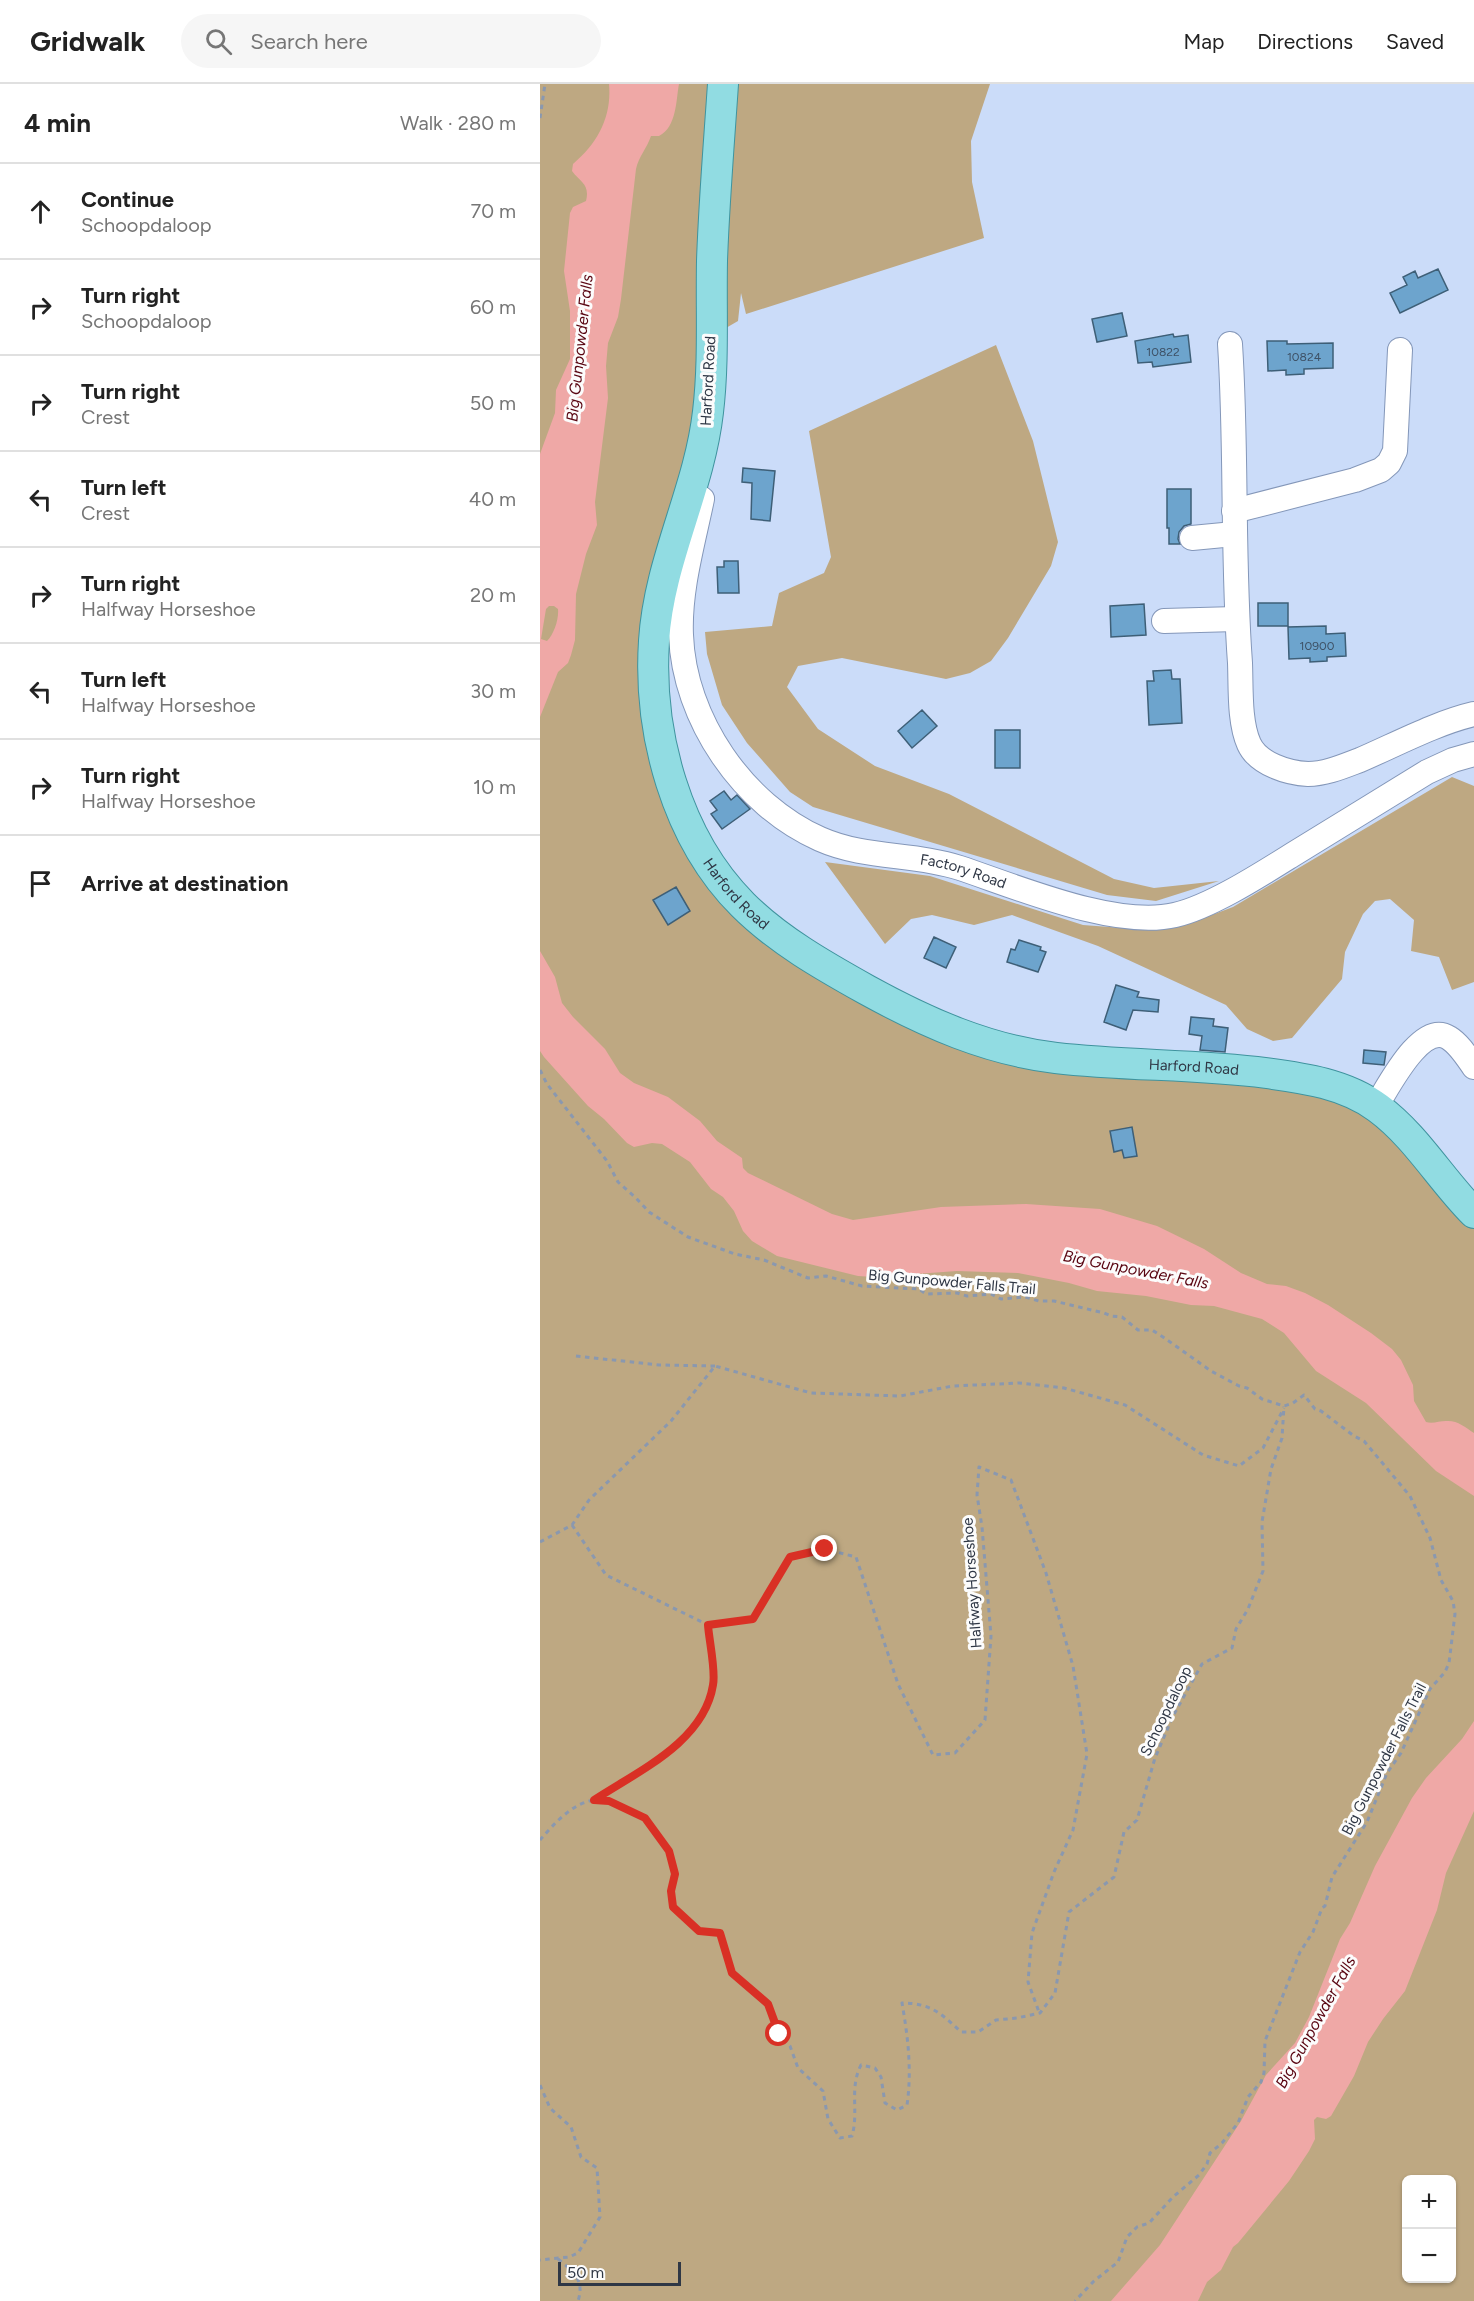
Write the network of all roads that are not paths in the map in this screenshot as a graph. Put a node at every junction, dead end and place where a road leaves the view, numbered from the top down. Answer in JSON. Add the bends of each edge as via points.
{"nodes":[{"id":1,"x":723,"y":84,"type":"edge"},
{"id":2,"x":1230,"y":344,"type":"dead end"},
{"id":3,"x":1400,"y":350,"type":"dead end"},
{"id":4,"x":691,"y":491,"type":"junction"},
{"id":5,"x":1234,"y":523,"type":"junction"},
{"id":6,"x":1192,"y":538,"type":"dead end"},
{"id":7,"x":1236,"y":619,"type":"junction"},
{"id":8,"x":1164,"y":621,"type":"dead end"},
{"id":9,"x":1474,"y":714,"type":"edge"},
{"id":10,"x":1474,"y":754,"type":"edge"},
{"id":11,"x":1474,"y":1067,"type":"edge"},
{"id":12,"x":1376,"y":1106,"type":"junction"},
{"id":13,"x":1474,"y":1213,"type":"edge"}],
"edges":[{"from":1,"to":4,"type":"main road","name":"Harford Road","via":[[713,241],[709,408]]},
{"from":2,"to":5,"type":"street"},
{"from":3,"to":5,"type":"street","via":[[1395,451],[1389,463],[1381,470]]},
{"from":4,"to":10,"type":"street","name":"Factory Road","via":[[702,500],[686,577],[681,636],[684,664],[701,715],[712,739],[747,786],[794,825],[839,846],[861,853],[952,866],[1090,910],[1139,917],[1175,915],[1255,878],[1427,772]]},
{"from":4,"to":12,"type":"main road","name":"Harford Road","via":[[669,556],[656,618],[656,714],[670,777],[685,817],[714,869],[743,905],[791,944],[861,987],[920,1018],[980,1042],[1059,1058],[1288,1076],[1338,1087]]},
{"from":5,"to":6,"type":"street"},
{"from":5,"to":7,"type":"street"},
{"from":7,"to":8,"type":"street"},
{"from":7,"to":9,"type":"street","via":[[1250,746],[1279,768],[1310,774],[1325,772],[1454,718]]},
{"from":11,"to":12,"type":"street","via":[[1449,1038],[1426,1038],[1410,1054]]},
{"from":12,"to":13,"type":"main road","name":"Harford Road","via":[[1399,1126]]}]}
